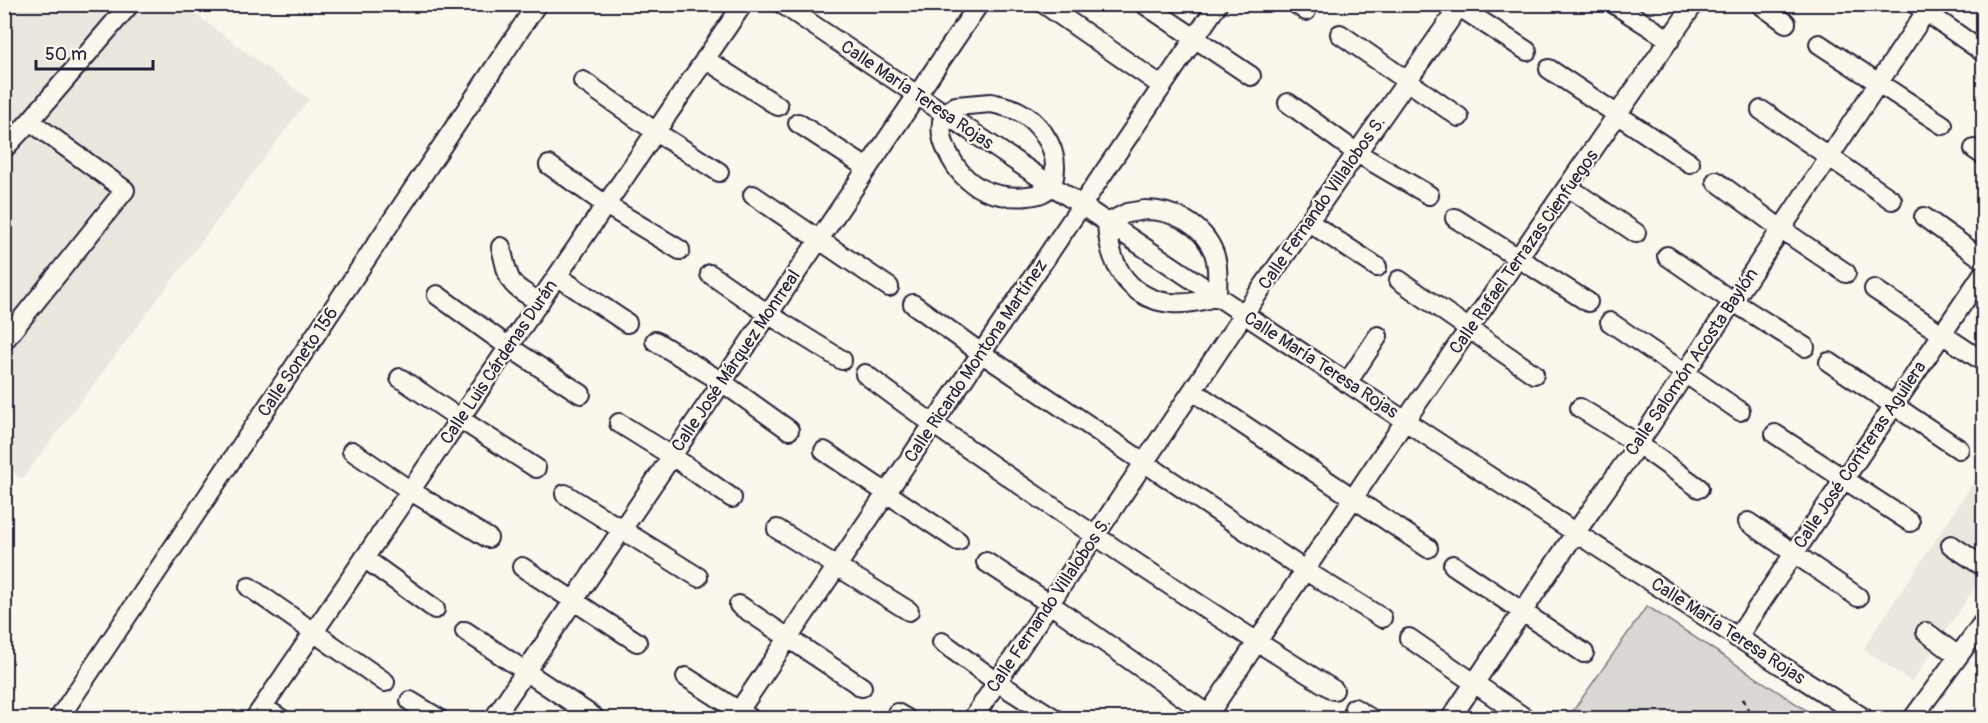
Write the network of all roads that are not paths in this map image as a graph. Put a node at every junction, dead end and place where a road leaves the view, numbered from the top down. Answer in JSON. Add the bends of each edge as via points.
{"nodes":[{"id":1,"x":130,"y":4,"type":"edge"},
{"id":2,"x":537,"y":4,"type":"edge"},
{"id":3,"x":742,"y":4,"type":"edge"},
{"id":4,"x":782,"y":4,"type":"edge"},
{"id":5,"x":979,"y":4,"type":"edge"},
{"id":6,"x":1044,"y":4,"type":"edge"},
{"id":7,"x":1144,"y":4,"type":"edge"},
{"id":8,"x":1218,"y":4,"type":"edge"},
{"id":9,"x":1614,"y":4,"type":"edge"},
{"id":10,"x":1694,"y":4,"type":"edge"},
{"id":11,"x":1760,"y":4,"type":"edge"},
{"id":12,"x":1458,"y":6,"type":"edge"},
{"id":13,"x":1924,"y":7,"type":"edge"},
{"id":14,"x":1786,"y":23,"type":"dead end"},
{"id":15,"x":1340,"y":34,"type":"dead end"},
{"id":16,"x":1195,"y":39,"type":"junction"},
{"id":17,"x":1670,"y":40,"type":"junction"},
{"id":18,"x":1819,"y":44,"type":"dead end"},
{"id":19,"x":1527,"y":51,"type":"dead end"},
{"id":20,"x":1983,"y":53,"type":"edge"},
{"id":21,"x":705,"y":59,"type":"junction"},
{"id":22,"x":1549,"y":69,"type":"dead end"},
{"id":23,"x":1251,"y":76,"type":"dead end"},
{"id":24,"x":583,"y":81,"type":"dead end"},
{"id":25,"x":1407,"y":81,"type":"junction"},
{"id":26,"x":1879,"y":84,"type":"junction"},
{"id":27,"x":1162,"y":86,"type":"junction"},
{"id":28,"x":917,"y":95,"type":"junction"},
{"id":29,"x":1288,"y":103,"type":"dead end"},
{"id":30,"x":778,"y":106,"type":"dead end"},
{"id":31,"x":1761,"y":110,"type":"dead end"},
{"id":32,"x":944,"y":114,"type":"junction"},
{"id":33,"x":1618,"y":115,"type":"junction"},
{"id":34,"x":1459,"y":117,"type":"dead end"},
{"id":35,"x":30,"y":121,"type":"junction"},
{"id":36,"x":798,"y":123,"type":"dead end"},
{"id":37,"x":1943,"y":125,"type":"dead end"},
{"id":38,"x":656,"y":132,"type":"junction"},
{"id":39,"x":4,"y":149,"type":"edge"},
{"id":40,"x":1357,"y":153,"type":"junction"},
{"id":41,"x":1828,"y":158,"type":"junction"},
{"id":42,"x":1690,"y":163,"type":"dead end"},
{"id":43,"x":549,"y":165,"type":"dead end"},
{"id":44,"x":867,"y":168,"type":"junction"},
{"id":45,"x":720,"y":172,"type":"dead end"},
{"id":46,"x":1716,"y":181,"type":"dead end"},
{"id":47,"x":1051,"y":186,"type":"junction"},
{"id":48,"x":1568,"y":187,"type":"junction"},
{"id":49,"x":753,"y":195,"type":"dead end"},
{"id":50,"x":1429,"y":195,"type":"dead end"},
{"id":51,"x":1892,"y":200,"type":"dead end"},
{"id":52,"x":606,"y":205,"type":"junction"},
{"id":53,"x":1081,"y":206,"type":"junction"},
{"id":54,"x":1924,"y":217,"type":"dead end"},
{"id":55,"x":1455,"y":218,"type":"dead end"},
{"id":56,"x":1309,"y":222,"type":"junction"},
{"id":57,"x":1107,"y":223,"type":"junction"},
{"id":58,"x":1781,"y":229,"type":"junction"},
{"id":59,"x":1636,"y":233,"type":"dead end"},
{"id":60,"x":818,"y":240,"type":"junction"},
{"id":61,"x":501,"y":246,"type":"dead end"},
{"id":62,"x":680,"y":250,"type":"dead end"},
{"id":63,"x":1667,"y":256,"type":"dead end"},
{"id":64,"x":1519,"y":259,"type":"junction"},
{"id":65,"x":1983,"y":260,"type":"edge"},
{"id":66,"x":1377,"y":267,"type":"dead end"},
{"id":67,"x":1983,"y":272,"type":"edge"},
{"id":68,"x":1846,"y":273,"type":"dead end"},
{"id":69,"x":710,"y":274,"type":"dead end"},
{"id":70,"x":557,"y":276,"type":"junction"},
{"id":71,"x":1399,"y":280,"type":"dead end"},
{"id":72,"x":889,"y":287,"type":"dead end"},
{"id":73,"x":1874,"y":289,"type":"dead end"},
{"id":74,"x":437,"y":295,"type":"dead end"},
{"id":75,"x":1216,"y":296,"type":"junction"},
{"id":76,"x":1732,"y":301,"type":"junction"},
{"id":77,"x":540,"y":302,"type":"junction"},
{"id":78,"x":1588,"y":302,"type":"dead end"},
{"id":79,"x":913,"y":304,"type":"dead end"},
{"id":80,"x":768,"y":314,"type":"junction"},
{"id":81,"x":1243,"y":315,"type":"junction"},
{"id":82,"x":1610,"y":322,"type":"dead end"},
{"id":83,"x":627,"y":323,"type":"dead end"},
{"id":84,"x":1470,"y":329,"type":"junction"},
{"id":85,"x":1942,"y":333,"type":"junction"},
{"id":86,"x":1378,"y":336,"type":"dead end"},
{"id":87,"x":4,"y":341,"type":"edge"},
{"id":88,"x":655,"y":341,"type":"dead end"},
{"id":89,"x":509,"y":347,"type":"junction"},
{"id":90,"x":1805,"y":347,"type":"dead end"},
{"id":91,"x":981,"y":353,"type":"junction"},
{"id":92,"x":842,"y":360,"type":"dead end"},
{"id":93,"x":1829,"y":362,"type":"dead end"},
{"id":94,"x":1983,"y":362,"type":"edge"},
{"id":95,"x":1686,"y":372,"type":"junction"},
{"id":96,"x":865,"y":374,"type":"dead end"},
{"id":97,"x":1534,"y":374,"type":"dead end"},
{"id":98,"x":400,"y":378,"type":"dead end"},
{"id":99,"x":722,"y":382,"type":"junction"},
{"id":100,"x":1347,"y":383,"type":"junction"},
{"id":101,"x":1193,"y":391,"type":"junction"},
{"id":102,"x":581,"y":394,"type":"dead end"},
{"id":103,"x":1894,"y":405,"type":"junction"},
{"id":104,"x":1580,"y":408,"type":"dead end"},
{"id":105,"x":1740,"y":411,"type":"dead end"},
{"id":106,"x":460,"y":419,"type":"junction"},
{"id":107,"x":1405,"y":421,"type":"junction"},
{"id":108,"x":619,"y":423,"type":"dead end"},
{"id":109,"x":932,"y":425,"type":"junction"},
{"id":110,"x":789,"y":430,"type":"dead end"},
{"id":111,"x":1775,"y":434,"type":"dead end"},
{"id":112,"x":1638,"y":444,"type":"junction"},
{"id":113,"x":1959,"y":450,"type":"dead end"},
{"id":114,"x":352,"y":451,"type":"dead end"},
{"id":115,"x":824,"y":451,"type":"dead end"},
{"id":116,"x":672,"y":456,"type":"junction"},
{"id":117,"x":1146,"y":462,"type":"junction"},
{"id":118,"x":536,"y":468,"type":"dead end"},
{"id":119,"x":1844,"y":479,"type":"junction"},
{"id":120,"x":1700,"y":488,"type":"dead end"},
{"id":121,"x":411,"y":491,"type":"junction"},
{"id":122,"x":887,"y":492,"type":"junction"},
{"id":123,"x":565,"y":494,"type":"dead end"},
{"id":124,"x":732,"y":498,"type":"dead end"},
{"id":125,"x":1354,"y":499,"type":"junction"},
{"id":126,"x":1748,"y":522,"type":"dead end"},
{"id":127,"x":1910,"y":522,"type":"dead end"},
{"id":128,"x":777,"y":529,"type":"dead end"},
{"id":129,"x":622,"y":530,"type":"junction"},
{"id":130,"x":1576,"y":532,"type":"junction"},
{"id":131,"x":1096,"y":536,"type":"junction"},
{"id":132,"x":488,"y":538,"type":"dead end"},
{"id":133,"x":958,"y":541,"type":"dead end"},
{"id":134,"x":1951,"y":545,"type":"dead end"},
{"id":135,"x":1428,"y":548,"type":"dead end"},
{"id":136,"x":1794,"y":553,"type":"junction"},
{"id":137,"x":364,"y":558,"type":"junction"},
{"id":138,"x":986,"y":562,"type":"dead end"},
{"id":139,"x":1453,"y":565,"type":"dead end"},
{"id":140,"x":522,"y":567,"type":"dead end"},
{"id":141,"x":836,"y":567,"type":"junction"},
{"id":142,"x":1983,"y":567,"type":"edge"},
{"id":143,"x":1306,"y":571,"type":"junction"},
{"id":144,"x":699,"y":577,"type":"dead end"},
{"id":145,"x":249,"y":587,"type":"dead end"},
{"id":146,"x":1858,"y":597,"type":"dead end"},
{"id":147,"x":574,"y":601,"type":"junction"},
{"id":148,"x":1050,"y":604,"type":"junction"},
{"id":149,"x":739,"y":605,"type":"dead end"},
{"id":150,"x":435,"y":609,"type":"dead end"},
{"id":151,"x":909,"y":611,"type":"dead end"},
{"id":152,"x":1522,"y":612,"type":"junction"},
{"id":153,"x":1382,"y":618,"type":"dead end"},
{"id":154,"x":1983,"y":621,"type":"edge"},
{"id":155,"x":465,"y":631,"type":"dead end"},
{"id":156,"x":315,"y":632,"type":"junction"},
{"id":157,"x":1926,"y":632,"type":"dead end"},
{"id":158,"x":789,"y":638,"type":"junction"},
{"id":159,"x":1409,"y":638,"type":"dead end"},
{"id":160,"x":1737,"y":638,"type":"junction"},
{"id":161,"x":1978,"y":641,"type":"edge"},
{"id":162,"x":637,"y":642,"type":"dead end"},
{"id":163,"x":942,"y":642,"type":"dead end"},
{"id":164,"x":1257,"y":643,"type":"junction"},
{"id":165,"x":1584,"y":653,"type":"dead end"},
{"id":166,"x":1958,"y":656,"type":"junction"},
{"id":167,"x":525,"y":673,"type":"junction"},
{"id":168,"x":686,"y":677,"type":"dead end"},
{"id":169,"x":385,"y":682,"type":"dead end"},
{"id":170,"x":997,"y":682,"type":"junction"},
{"id":171,"x":1475,"y":683,"type":"junction"},
{"id":172,"x":862,"y":687,"type":"dead end"},
{"id":173,"x":1335,"y":690,"type":"dead end"},
{"id":174,"x":410,"y":701,"type":"dead end"},
{"id":175,"x":1354,"y":708,"type":"dead end"},
{"id":176,"x":259,"y":713,"type":"edge"},
{"id":177,"x":741,"y":716,"type":"edge"},
{"id":178,"x":594,"y":717,"type":"edge"},
{"id":179,"x":1209,"y":717,"type":"edge"},
{"id":180,"x":59,"y":718,"type":"edge"},
{"id":181,"x":280,"y":718,"type":"edge"},
{"id":182,"x":438,"y":718,"type":"edge"},
{"id":183,"x":494,"y":718,"type":"edge"},
{"id":184,"x":973,"y":718,"type":"edge"},
{"id":185,"x":1054,"y":718,"type":"edge"},
{"id":186,"x":1370,"y":718,"type":"edge"},
{"id":187,"x":1451,"y":718,"type":"edge"},
{"id":188,"x":1525,"y":718,"type":"edge"},
{"id":189,"x":1864,"y":718,"type":"edge"},
{"id":190,"x":1913,"y":718,"type":"edge"}],
"edges":[{"from":1,"to":35,"type":"street"},
{"from":2,"to":180,"type":"street","name":"Calle Soneto 156"},
{"from":3,"to":21,"type":"street","name":"Calle Luis Cárdenas Durán"},
{"from":4,"to":28,"type":"street","name":"Calle María Teresa Rojas"},
{"from":5,"to":28,"type":"street","name":"Calle José Márquez Monrreal"},
{"from":6,"to":27,"type":"street"},
{"from":7,"to":16,"type":"street"},
{"from":8,"to":16,"type":"street","name":"Calle Ricardo Montona Martínez"},
{"from":9,"to":17,"type":"street"},
{"from":10,"to":17,"type":"street","name":"Calle Rafael Terrazas Cienfuegos"},
{"from":11,"to":14,"type":"street"},
{"from":12,"to":19,"type":"street"},
{"from":12,"to":25,"type":"street","name":"Calle Fernando Villalobos S."},
{"from":13,"to":20,"type":"street"},
{"from":13,"to":26,"type":"street","name":"Calle Salomón Acosta Baylón"},
{"from":15,"to":25,"type":"street"},
{"from":16,"to":23,"type":"street"},
{"from":16,"to":27,"type":"street","name":"Calle Ricardo Montona Martínez"},
{"from":17,"to":33,"type":"street","name":"Calle Rafael Terrazas Cienfuegos"},
{"from":18,"to":26,"type":"street"},
{"from":21,"to":30,"type":"street"},
{"from":21,"to":38,"type":"street","name":"Calle Luis Cárdenas Durán"},
{"from":22,"to":33,"type":"street"},
{"from":24,"to":38,"type":"street"},
{"from":25,"to":34,"type":"street"},
{"from":25,"to":40,"type":"street","name":"Calle Fernando Villalobos S."},
{"from":26,"to":37,"type":"street"},
{"from":26,"to":41,"type":"street","name":"Calle Salomón Acosta Baylón"},
{"from":27,"to":53,"type":"street","name":"Calle Ricardo Montona Martínez"},
{"from":28,"to":32,"type":"street","name":"Calle María Teresa Rojas"},
{"from":28,"to":44,"type":"street","name":"Calle José Márquez Monrreal"},
{"from":29,"to":40,"type":"street"},
{"from":31,"to":41,"type":"street"},
{"from":32,"to":47,"type":"street","name":"Calle María Teresa Rojas"},
{"from":32,"to":47,"type":"street","via":[[940,129],[945,147],[958,170],[979,188],[999,196],[1020,197],[1043,193]]},
{"from":32,"to":47,"type":"street","via":[[956,106],[991,103],[1018,111],[1031,120],[1051,145],[1055,164]]},
{"from":33,"to":42,"type":"street"},
{"from":33,"to":48,"type":"street","name":"Calle Rafael Terrazas Cienfuegos"},
{"from":35,"to":39,"type":"street"},
{"from":35,"to":87,"type":"street","via":[[125,190]]},
{"from":36,"to":44,"type":"street"},
{"from":38,"to":45,"type":"street"},
{"from":38,"to":52,"type":"street","name":"Calle Luis Cárdenas Durán"},
{"from":40,"to":50,"type":"street"},
{"from":40,"to":56,"type":"street","name":"Calle Fernando Villalobos S."},
{"from":41,"to":51,"type":"street"},
{"from":41,"to":58,"type":"street","name":"Calle Salomón Acosta Baylón"},
{"from":43,"to":52,"type":"street"},
{"from":44,"to":60,"type":"street","name":"Calle José Márquez Monrreal"},
{"from":46,"to":58,"type":"street"},
{"from":47,"to":53,"type":"street","name":"Calle María Teresa Rojas"},
{"from":48,"to":59,"type":"street"},
{"from":48,"to":64,"type":"street","name":"Calle Rafael Terrazas Cienfuegos"},
{"from":49,"to":60,"type":"street"},
{"from":52,"to":62,"type":"street"},
{"from":52,"to":70,"type":"street","name":"Calle Luis Cárdenas Durán"},
{"from":53,"to":57,"type":"street","name":"Calle María Teresa Rojas"},
{"from":53,"to":91,"type":"street","name":"Calle Ricardo Montona Martínez"},
{"from":54,"to":65,"type":"street"},
{"from":55,"to":64,"type":"street"},
{"from":56,"to":66,"type":"street"},
{"from":56,"to":81,"type":"street","name":"Calle Fernando Villalobos S."},
{"from":57,"to":75,"type":"street","name":"Calle María Teresa Rojas"},
{"from":57,"to":75,"type":"street","via":[[1114,261],[1137,290],[1173,304]]},
{"from":57,"to":75,"type":"street","via":[[1145,210],[1160,210],[1184,219],[1207,239],[1214,254]]},
{"from":58,"to":68,"type":"street"},
{"from":58,"to":76,"type":"street","name":"Calle Salomón Acosta Baylón"},
{"from":60,"to":72,"type":"street"},
{"from":60,"to":80,"type":"street","name":"Calle José Márquez Monrreal"},
{"from":61,"to":77,"type":"street","via":[[511,284]]},
{"from":63,"to":76,"type":"street"},
{"from":64,"to":78,"type":"street"},
{"from":64,"to":84,"type":"street","name":"Calle Rafael Terrazas Cienfuegos"},
{"from":67,"to":85,"type":"street","name":"Calle José Contreras Aguilera"},
{"from":69,"to":80,"type":"street"},
{"from":70,"to":77,"type":"street","name":"Calle Luis Cárdenas Durán"},
{"from":70,"to":83,"type":"street"},
{"from":71,"to":84,"type":"street"},
{"from":73,"to":85,"type":"street"},
{"from":74,"to":89,"type":"street"},
{"from":75,"to":81,"type":"street","name":"Calle María Teresa Rojas"},
{"from":76,"to":90,"type":"street"},
{"from":76,"to":95,"type":"street","name":"Calle Salomón Acosta Baylón"},
{"from":77,"to":89,"type":"street","name":"Calle Luis Cárdenas Durán"},
{"from":79,"to":91,"type":"street"},
{"from":80,"to":92,"type":"street"},
{"from":80,"to":99,"type":"street","name":"Calle José Márquez Monrreal"},
{"from":81,"to":100,"type":"street","name":"Calle María Teresa Rojas"},
{"from":81,"to":101,"type":"street","name":"Calle Fernando Villalobos S."},
{"from":82,"to":95,"type":"street"},
{"from":84,"to":97,"type":"street"},
{"from":84,"to":107,"type":"street","name":"Calle Rafael Terrazas Cienfuegos"},
{"from":85,"to":94,"type":"street"},
{"from":85,"to":103,"type":"street","name":"Calle José Contreras Aguilera"},
{"from":86,"to":100,"type":"street"},
{"from":88,"to":99,"type":"street"},
{"from":89,"to":102,"type":"street"},
{"from":89,"to":106,"type":"street","name":"Calle Luis Cárdenas Durán"},
{"from":91,"to":109,"type":"street","name":"Calle Ricardo Montona Martínez"},
{"from":91,"to":117,"type":"street"},
{"from":93,"to":103,"type":"street"},
{"from":95,"to":105,"type":"street"},
{"from":95,"to":112,"type":"street","name":"Calle Salomón Acosta Baylón"},
{"from":96,"to":109,"type":"street"},
{"from":98,"to":106,"type":"street"},
{"from":99,"to":110,"type":"street"},
{"from":99,"to":116,"type":"street","name":"Calle José Márquez Monrreal"},
{"from":100,"to":107,"type":"street","name":"Calle María Teresa Rojas"},
{"from":101,"to":117,"type":"street","name":"Calle Fernando Villalobos S."},
{"from":101,"to":125,"type":"street"},
{"from":103,"to":113,"type":"street"},
{"from":103,"to":119,"type":"street","name":"Calle José Contreras Aguilera"},
{"from":104,"to":112,"type":"street"},
{"from":106,"to":118,"type":"street"},
{"from":106,"to":121,"type":"street","name":"Calle Luis Cárdenas Durán"},
{"from":107,"to":125,"type":"street","name":"Calle Rafael Terrazas Cienfuegos"},
{"from":107,"to":130,"type":"street","name":"Calle María Teresa Rojas"},
{"from":108,"to":116,"type":"street"},
{"from":109,"to":122,"type":"street","name":"Calle Ricardo Montona Martínez"},
{"from":109,"to":131,"type":"street"},
{"from":111,"to":119,"type":"street"},
{"from":112,"to":120,"type":"street"},
{"from":112,"to":130,"type":"street","name":"Calle Salomón Acosta Baylón"},
{"from":114,"to":121,"type":"street"},
{"from":115,"to":122,"type":"street"},
{"from":116,"to":124,"type":"street"},
{"from":116,"to":129,"type":"street","name":"Calle José Márquez Monrreal"},
{"from":117,"to":131,"type":"street","name":"Calle Fernando Villalobos S."},
{"from":117,"to":143,"type":"street"},
{"from":119,"to":127,"type":"street"},
{"from":119,"to":136,"type":"street","name":"Calle José Contreras Aguilera"},
{"from":121,"to":132,"type":"street"},
{"from":121,"to":137,"type":"street","name":"Calle Luis Cárdenas Durán"},
{"from":122,"to":133,"type":"street"},
{"from":122,"to":141,"type":"street","name":"Calle Ricardo Montona Martínez"},
{"from":123,"to":129,"type":"street"},
{"from":125,"to":135,"type":"street"},
{"from":125,"to":143,"type":"street","name":"Calle Rafael Terrazas Cienfuegos"},
{"from":126,"to":136,"type":"street"},
{"from":128,"to":141,"type":"street"},
{"from":129,"to":144,"type":"street"},
{"from":129,"to":147,"type":"street","name":"Calle José Márquez Monrreal"},
{"from":130,"to":152,"type":"street","name":"Calle Salomón Acosta Baylón"},
{"from":130,"to":160,"type":"street","name":"Calle María Teresa Rojas"},
{"from":131,"to":148,"type":"street","name":"Calle Fernando Villalobos S."},
{"from":131,"to":164,"type":"street"},
{"from":134,"to":142,"type":"street"},
{"from":136,"to":146,"type":"street"},
{"from":136,"to":160,"type":"street","name":"Calle José Contreras Aguilera"},
{"from":137,"to":150,"type":"street"},
{"from":137,"to":156,"type":"street","name":"Calle Luis Cárdenas Durán"},
{"from":138,"to":148,"type":"street"},
{"from":139,"to":152,"type":"street"},
{"from":140,"to":147,"type":"street"},
{"from":141,"to":151,"type":"street"},
{"from":141,"to":158,"type":"street","name":"Calle Ricardo Montona Martínez"},
{"from":143,"to":153,"type":"street"},
{"from":143,"to":164,"type":"street","name":"Calle Rafael Terrazas Cienfuegos"},
{"from":145,"to":156,"type":"street"},
{"from":147,"to":162,"type":"street"},
{"from":147,"to":167,"type":"street","name":"Calle José Márquez Monrreal"},
{"from":148,"to":170,"type":"street","name":"Calle Fernando Villalobos S."},
{"from":148,"to":179,"type":"street"},
{"from":149,"to":158,"type":"street"},
{"from":152,"to":165,"type":"street"},
{"from":152,"to":171,"type":"street","name":"Calle Salomón Acosta Baylón"},
{"from":154,"to":161,"type":"street"},
{"from":155,"to":167,"type":"street"},
{"from":156,"to":169,"type":"street"},
{"from":156,"to":176,"type":"street","name":"Calle Luis Cárdenas Durán"},
{"from":157,"to":166,"type":"street"},
{"from":158,"to":172,"type":"street"},
{"from":158,"to":177,"type":"street","name":"Calle Ricardo Montona Martínez"},
{"from":159,"to":171,"type":"street"},
{"from":160,"to":189,"type":"street","name":"Calle María Teresa Rojas"},
{"from":161,"to":166,"type":"street"},
{"from":163,"to":170,"type":"street"},
{"from":164,"to":173,"type":"street"},
{"from":164,"to":179,"type":"street","name":"Calle Rafael Terrazas Cienfuegos"},
{"from":166,"to":190,"type":"street"},
{"from":167,"to":178,"type":"street"},
{"from":167,"to":183,"type":"street","name":"Calle José Márquez Monrreal"},
{"from":168,"to":177,"type":"street"},
{"from":170,"to":184,"type":"street","name":"Calle Fernando Villalobos S."},
{"from":170,"to":185,"type":"street"},
{"from":171,"to":187,"type":"street","name":"Calle Salomón Acosta Baylón"},
{"from":171,"to":188,"type":"street"},
{"from":174,"to":182,"type":"street"},
{"from":175,"to":186,"type":"street"},
{"from":176,"to":181,"type":"street"}]}
